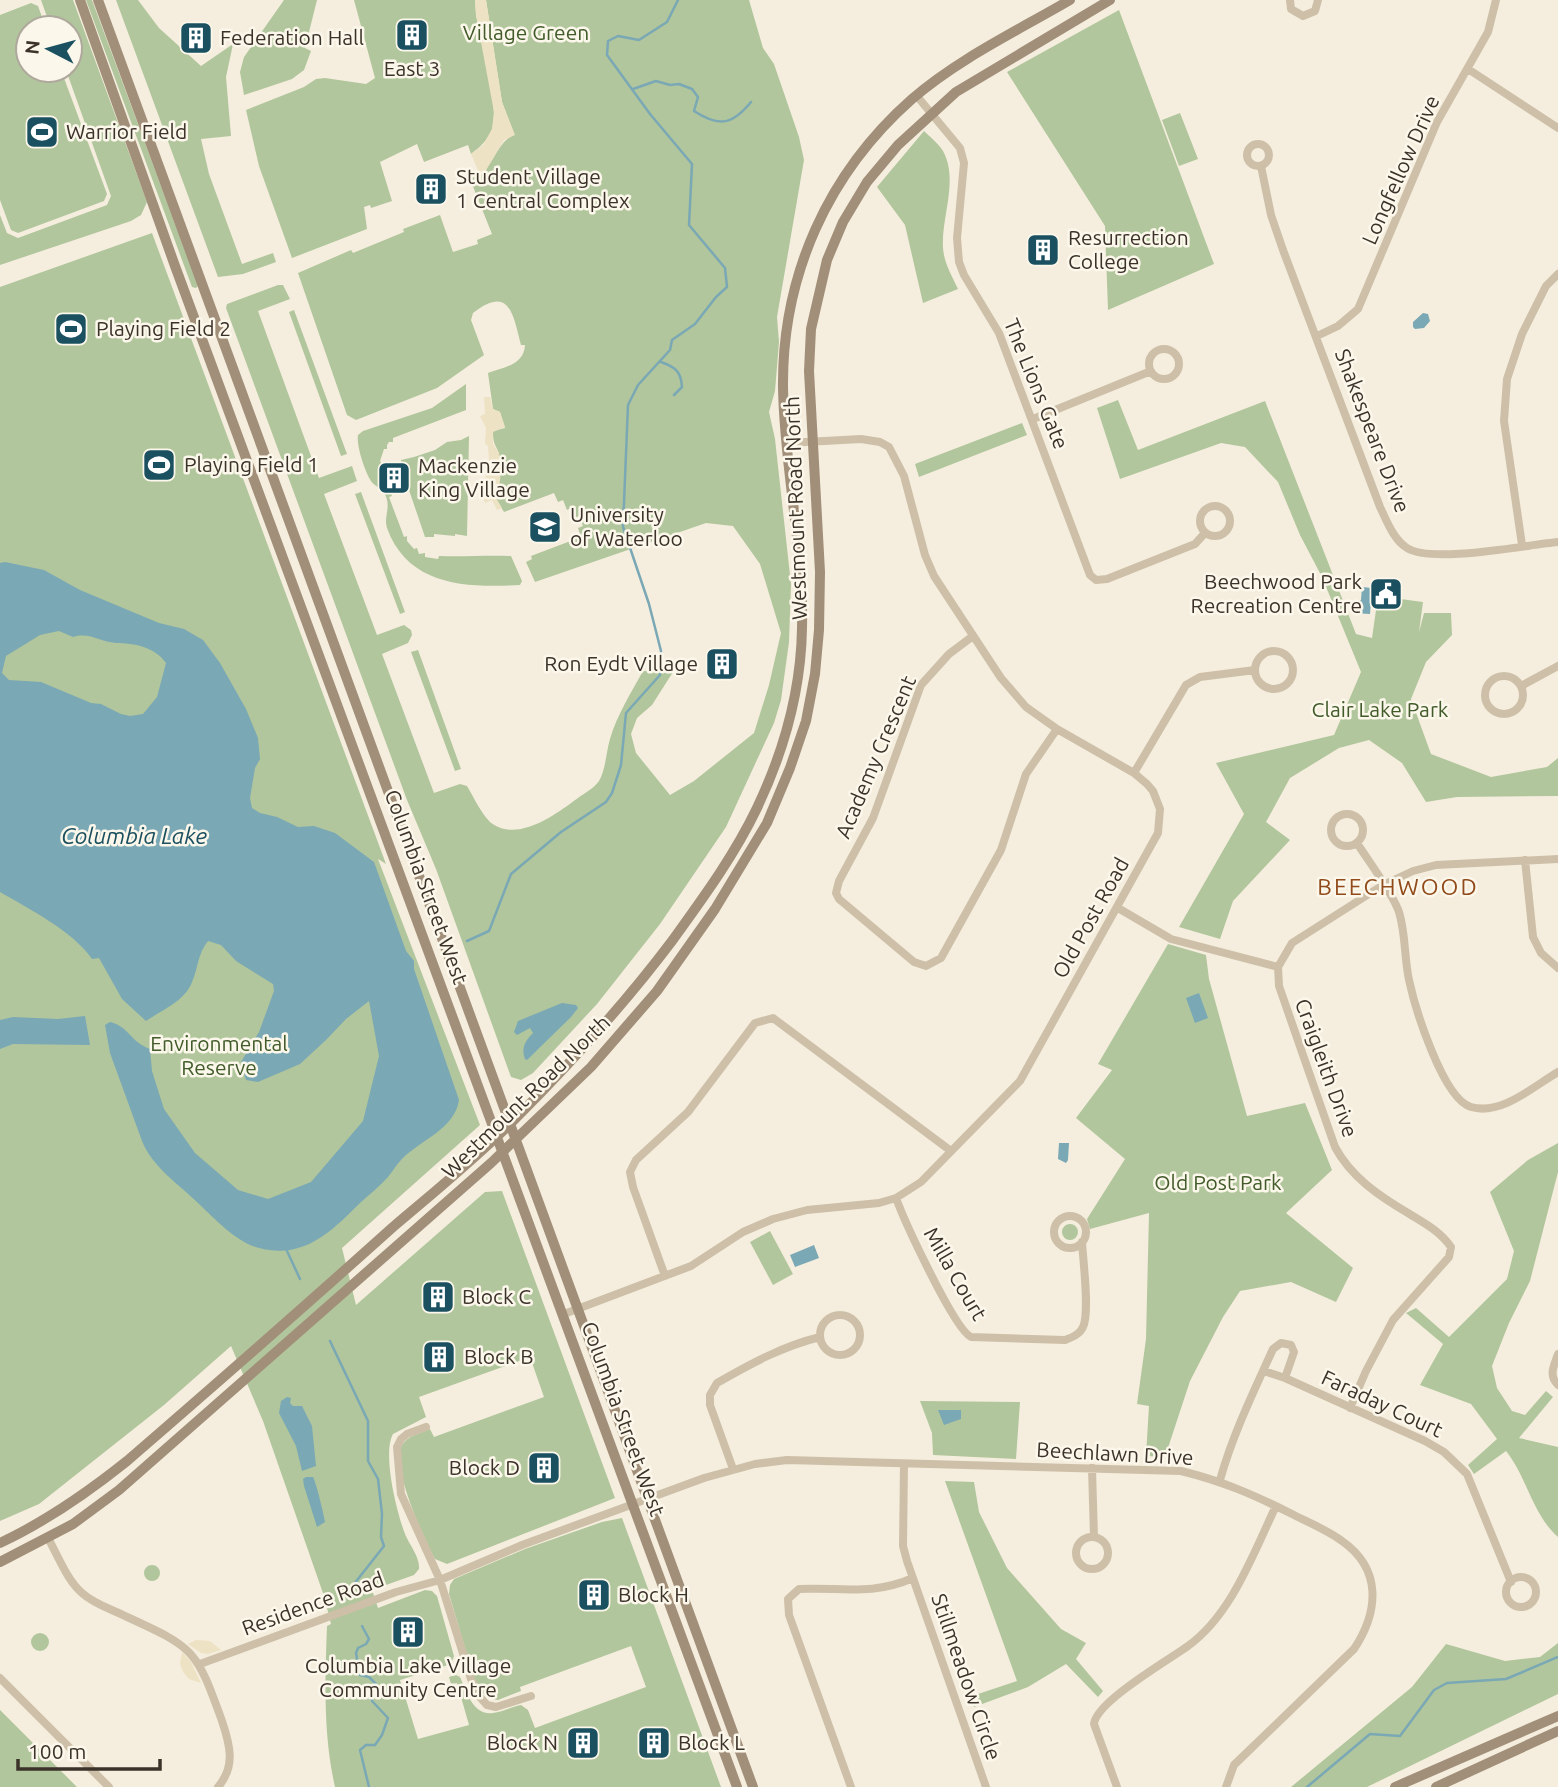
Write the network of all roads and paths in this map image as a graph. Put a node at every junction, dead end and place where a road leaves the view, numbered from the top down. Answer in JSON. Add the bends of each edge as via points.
{"nodes":[{"id":1,"x":80,"y":0,"type":"edge"},
{"id":2,"x":98,"y":0,"type":"edge"},
{"id":3,"x":1069,"y":0,"type":"edge"},
{"id":4,"x":1110,"y":0,"type":"edge"},
{"id":5,"x":1290,"y":0,"type":"edge"},
{"id":6,"x":1318,"y":0,"type":"edge"},
{"id":7,"x":1496,"y":0,"type":"edge"},
{"id":8,"x":1468,"y":69,"type":"junction"},
{"id":9,"x":916,"y":95,"type":"junction"},
{"id":10,"x":932,"y":114,"type":"junction"},
{"id":11,"x":1558,"y":128,"type":"edge"},
{"id":12,"x":1261,"y":166,"type":"dead end"},
{"id":13,"x":1558,"y":274,"type":"edge"},
{"id":14,"x":1317,"y":336,"type":"junction"},
{"id":15,"x":1151,"y":372,"type":"dead end"},
{"id":16,"x":1033,"y":419,"type":"junction"},
{"id":17,"x":814,"y":441,"type":"junction"},
{"id":18,"x":787,"y":443,"type":"junction"},
{"id":19,"x":1205,"y":533,"type":"dead end"},
{"id":20,"x":1558,"y":542,"type":"edge"},
{"id":21,"x":1522,"y":545,"type":"junction"},
{"id":22,"x":973,"y":636,"type":"junction"},
{"id":23,"x":1558,"y":666,"type":"edge"},
{"id":24,"x":1255,"y":670,"type":"junction"},
{"id":25,"x":1521,"y":686,"type":"junction"},
{"id":26,"x":1057,"y":729,"type":"junction"},
{"id":27,"x":1134,"y":773,"type":"junction"},
{"id":28,"x":1357,"y":843,"type":"junction"},
{"id":29,"x":1558,"y":859,"type":"edge"},
{"id":30,"x":1525,"y":860,"type":"junction"},
{"id":31,"x":1383,"y":886,"type":"junction"},
{"id":32,"x":1118,"y":908,"type":"junction"},
{"id":33,"x":1278,"y":967,"type":"junction"},
{"id":34,"x":1558,"y":968,"type":"edge"},
{"id":35,"x":1558,"y":1072,"type":"edge"},
{"id":36,"x":511,"y":1124,"type":"junction"},
{"id":37,"x":496,"y":1136,"type":"junction"},
{"id":38,"x":516,"y":1139,"type":"junction"},
{"id":39,"x":951,"y":1151,"type":"junction"},
{"id":40,"x":502,"y":1152,"type":"junction"},
{"id":41,"x":896,"y":1198,"type":"junction"},
{"id":42,"x":1082,"y":1242,"type":"junction"},
{"id":43,"x":665,"y":1276,"type":"junction"},
{"id":44,"x":578,"y":1308,"type":"junction"},
{"id":45,"x":564,"y":1314,"type":"junction"},
{"id":46,"x":820,"y":1337,"type":"junction"},
{"id":47,"x":1558,"y":1354,"type":"edge"},
{"id":48,"x":1264,"y":1371,"type":"junction"},
{"id":49,"x":1285,"y":1378,"type":"junction"},
{"id":50,"x":1558,"y":1385,"type":"edge"},
{"id":51,"x":1350,"y":1408,"type":"junction"},
{"id":52,"x":426,"y":1427,"type":"dead end"},
{"id":53,"x":904,"y":1465,"type":"junction"},
{"id":54,"x":1092,"y":1468,"type":"junction"},
{"id":55,"x":733,"y":1469,"type":"junction"},
{"id":56,"x":1220,"y":1480,"type":"junction"},
{"id":57,"x":648,"y":1500,"type":"junction"},
{"id":58,"x":633,"y":1505,"type":"junction"},
{"id":59,"x":1276,"y":1506,"type":"junction"},
{"id":60,"x":1094,"y":1537,"type":"junction"},
{"id":61,"x":48,"y":1538,"type":"junction"},
{"id":62,"x":0,"y":1543,"type":"edge"},
{"id":63,"x":0,"y":1562,"type":"edge"},
{"id":64,"x":913,"y":1578,"type":"junction"},
{"id":65,"x":440,"y":1580,"type":"junction"},
{"id":66,"x":1511,"y":1581,"type":"dead end"},
{"id":67,"x":200,"y":1664,"type":"junction"},
{"id":68,"x":0,"y":1678,"type":"edge"},
{"id":69,"x":531,"y":1696,"type":"dead end"},
{"id":70,"x":1558,"y":1716,"type":"edge"},
{"id":71,"x":1558,"y":1731,"type":"edge"},
{"id":72,"x":1411,"y":1783,"type":"edge"},
{"id":73,"x":109,"y":1787,"type":"edge"},
{"id":74,"x":218,"y":1787,"type":"edge"},
{"id":75,"x":737,"y":1787,"type":"edge"},
{"id":76,"x":754,"y":1787,"type":"edge"},
{"id":77,"x":851,"y":1787,"type":"edge"},
{"id":78,"x":986,"y":1787,"type":"edge"},
{"id":79,"x":1116,"y":1787,"type":"edge"},
{"id":80,"x":1226,"y":1787,"type":"edge"},
{"id":81,"x":1395,"y":1787,"type":"edge"},
{"id":82,"x":1436,"y":1787,"type":"edge"}],
"edges":[{"from":1,"to":37,"type":"main road","name":"Columbia Street West"},
{"from":2,"to":36,"type":"main road","name":"Columbia Street West"},
{"from":3,"to":9,"type":"main road","name":"Westmount Road North"},
{"from":4,"to":10,"type":"main road","name":"Westmount Road North","via":[[956,92]]},
{"from":5,"to":6,"type":"street","via":[[1292,9],[1303,16],[1315,10]]},
{"from":7,"to":8,"type":"street","name":"Longfellow Drive","via":[[1488,32]]},
{"from":8,"to":11,"type":"street"},
{"from":8,"to":14,"type":"street","name":"Longfellow Drive","via":[[1437,122],[1357,309]]},
{"from":9,"to":10,"type":"street","name":"The Lions Gate"},
{"from":9,"to":18,"type":"main road","name":"Westmount Road North","via":[[852,163],[810,239],[790,307],[784,348]]},
{"from":10,"to":16,"type":"street","name":"The Lions Gate","via":[[960,148],[964,163],[959,262],[999,333]]},
{"from":10,"to":17,"type":"main road","name":"Westmount Road North","via":[[867,182],[827,260],[811,330]]},
{"from":12,"to":14,"type":"street","name":"Shakespeare Drive","via":[[1279,238]]},
{"from":13,"to":21,"type":"street","via":[[1546,286],[1522,334],[1507,379],[1504,421]]},
{"from":14,"to":21,"type":"street","name":"Shakespeare Drive","via":[[1392,533],[1407,548],[1424,554]]},
{"from":15,"to":16,"type":"street"},
{"from":16,"to":19,"type":"street","name":"The Lions Gate","via":[[1090,575],[1096,580],[1195,544]]},
{"from":17,"to":18,"type":"street","name":"Old Post Road"},
{"from":17,"to":22,"type":"street","name":"Old Post Road","via":[[861,439],[889,447],[904,476],[934,576]]},
{"from":17,"to":38,"type":"main road","name":"Westmount Road North","via":[[820,572],[815,674],[806,721],[772,812],[715,909],[657,990],[591,1067]]},
{"from":18,"to":36,"type":"main road","name":"Westmount Road North","via":[[802,629],[799,675],[782,747],[757,807],[702,900],[626,1001]]},
{"from":20,"to":21,"type":"street","name":"Shakespeare Drive"},
{"from":22,"to":26,"type":"street","name":"Old Post Road","via":[[1026,707]]},
{"from":22,"to":26,"type":"street","name":"Academy Crescent","via":[[921,685],[873,818],[839,881],[839,899],[914,962],[926,966],[942,958],[1001,850],[1026,774]]},
{"from":23,"to":25,"type":"street"},
{"from":24,"to":24,"type":"street","via":[[1269,689],[1288,683],[1294,671],[1288,656],[1277,650],[1261,656]]},
{"from":24,"to":27,"type":"street","via":[[1200,677],[1186,685]]},
{"from":25,"to":25,"type":"street","via":[[1508,677],[1492,681],[1485,696],[1489,707],[1504,714],[1518,709],[1523,700]]},
{"from":26,"to":27,"type":"street","name":"Old Post Road"},
{"from":27,"to":32,"type":"street","name":"Old Post Road","via":[[1153,791],[1160,820],[1158,833]]},
{"from":28,"to":28,"type":"street","via":[[1363,834],[1359,820],[1349,814],[1336,818],[1331,832],[1336,842]]},
{"from":28,"to":31,"type":"street"},
{"from":29,"to":30,"type":"street"},
{"from":30,"to":31,"type":"street","via":[[1436,865]]},
{"from":30,"to":34,"type":"street","via":[[1533,937],[1541,953]]},
{"from":31,"to":33,"type":"street","via":[[1292,943]]},
{"from":31,"to":35,"type":"street","via":[[1398,908],[1405,933],[1418,1013],[1456,1098],[1474,1108],[1503,1105]]},
{"from":32,"to":33,"type":"street","via":[[1171,939]]},
{"from":32,"to":39,"type":"street","name":"Old Post Road","via":[[1020,1081]]},
{"from":33,"to":51,"type":"street","name":"Craigleith Drive","via":[[1279,986],[1344,1164],[1371,1189],[1435,1229],[1451,1247],[1449,1257],[1393,1320]]},
{"from":36,"to":37,"type":"main road","name":"Westmount Road North"},
{"from":36,"to":38,"type":"main road","name":"Columbia Street West"},
{"from":37,"to":40,"type":"main road","name":"Columbia Street West"},
{"from":37,"to":62,"type":"main road","name":"Westmount Road North","via":[[127,1461],[40,1524]]},
{"from":38,"to":40,"type":"main road","name":"Westmount Road North"},
{"from":38,"to":44,"type":"main road","name":"Columbia Street West"},
{"from":39,"to":41,"type":"street","name":"Old Post Road"},
{"from":39,"to":43,"type":"street","via":[[774,1018],[763,1019],[755,1023],[688,1112],[636,1160],[630,1172]]},
{"from":40,"to":45,"type":"main road","name":"Columbia Street West"},
{"from":40,"to":61,"type":"main road","name":"Westmount Road North","via":[[119,1490]]},
{"from":41,"to":42,"type":"street","name":"Milla Court","via":[[959,1326],[975,1338],[1065,1340],[1079,1332],[1086,1313]]},
{"from":41,"to":43,"type":"street","name":"Old Post Road","via":[[773,1219]]},
{"from":42,"to":42,"type":"street","name":"Milla Court","via":[[1086,1233],[1080,1219],[1066,1216],[1057,1223],[1055,1238],[1063,1246]]},
{"from":43,"to":44,"type":"street","name":"Old Post Road"},
{"from":44,"to":45,"type":"street","name":"Old Post Road"},
{"from":44,"to":57,"type":"main road","name":"Columbia Street West"},
{"from":45,"to":58,"type":"main road","name":"Columbia Street West"},
{"from":46,"to":46,"type":"street","via":[[827,1351],[847,1354],[859,1344],[860,1326],[849,1316],[836,1315],[822,1325]]},
{"from":46,"to":55,"type":"street","via":[[768,1355],[713,1388],[710,1405]]},
{"from":47,"to":50,"type":"street","via":[[1551,1374]]},
{"from":48,"to":49,"type":"street","name":"Faraday Court"},
{"from":48,"to":49,"type":"street","via":[[1273,1349],[1280,1343],[1291,1345],[1294,1352]]},
{"from":48,"to":56,"type":"street","via":[[1232,1438]]},
{"from":49,"to":51,"type":"street","name":"Faraday Court"},
{"from":51,"to":66,"type":"street","name":"Faraday Court","via":[[1425,1441],[1456,1462],[1467,1475]]},
{"from":52,"to":65,"type":"street","via":[[401,1439],[397,1473],[405,1504]]},
{"from":53,"to":54,"type":"street","name":"Beechlawn Drive"},
{"from":53,"to":55,"type":"street","name":"Beechlawn Drive","via":[[787,1460]]},
{"from":53,"to":64,"type":"street","name":"Stillmeadow Circle","via":[[904,1546]]},
{"from":54,"to":56,"type":"street","name":"Beechlawn Drive","via":[[1181,1471]]},
{"from":54,"to":60,"type":"street"},
{"from":55,"to":57,"type":"street","name":"Beechlawn Drive"},
{"from":56,"to":59,"type":"street","name":"Beechlawn Drive"},
{"from":57,"to":58,"type":"street","name":"Residence Road"},
{"from":57,"to":76,"type":"main road","name":"Columbia Street West"},
{"from":58,"to":65,"type":"street","name":"Residence Road"},
{"from":58,"to":75,"type":"main road","name":"Columbia Street West"},
{"from":59,"to":79,"type":"street","via":[[1237,1586],[1209,1626],[1191,1644],[1107,1702],[1095,1716]]},
{"from":59,"to":80,"type":"street","name":"Beechlawn Drive","via":[[1342,1541],[1357,1554],[1372,1587],[1373,1606],[1367,1630],[1354,1648],[1234,1765]]},
{"from":60,"to":60,"type":"street","via":[[1080,1542],[1076,1550],[1078,1562],[1090,1570],[1098,1569],[1108,1558],[1105,1544]]},
{"from":61,"to":63,"type":"main road","name":"Westmount Road North"},
{"from":61,"to":67,"type":"street","via":[[81,1593],[177,1640]]},
{"from":64,"to":77,"type":"street","name":"Stillmeadow Circle","via":[[879,1589],[799,1589],[788,1599],[789,1615]]},
{"from":64,"to":78,"type":"street","name":"Stillmeadow Circle"},
{"from":65,"to":67,"type":"street","name":"Residence Road","via":[[396,1591]]},
{"from":65,"to":69,"type":"street","via":[[479,1696],[496,1707]]},
{"from":67,"to":74,"type":"street","via":[[230,1747],[229,1769]]},
{"from":68,"to":73,"type":"street"},
{"from":70,"to":72,"type":"main road"},
{"from":71,"to":82,"type":"main road"},
{"from":72,"to":81,"type":"main road"}]}
